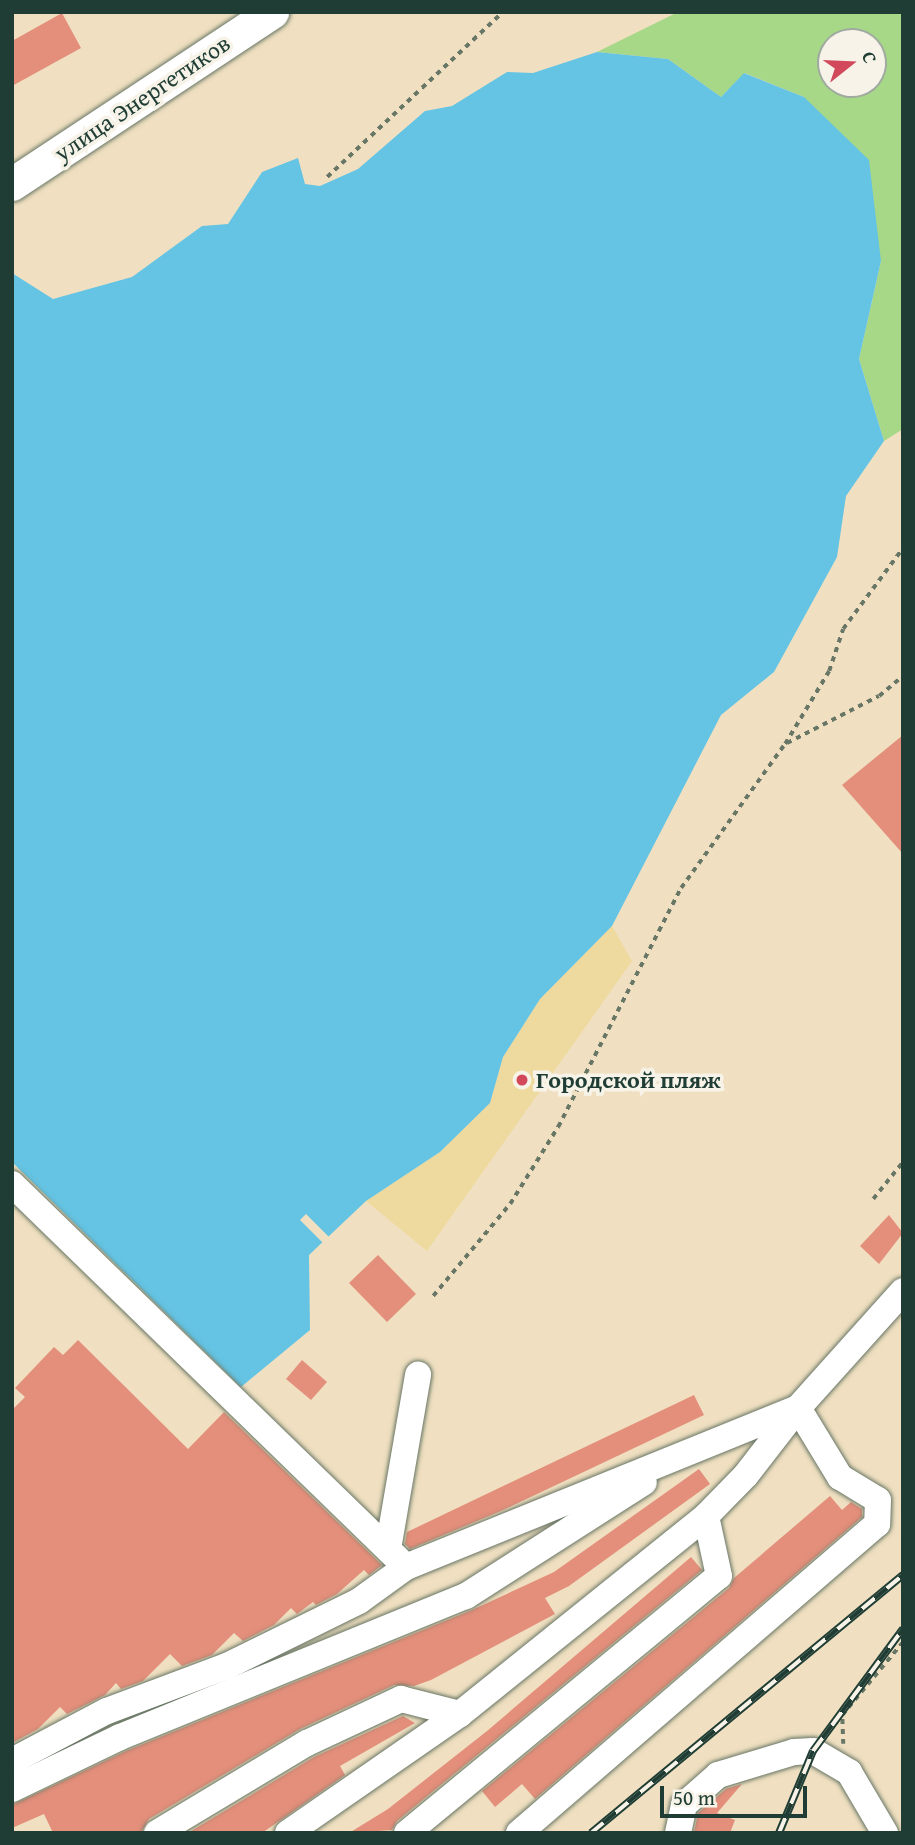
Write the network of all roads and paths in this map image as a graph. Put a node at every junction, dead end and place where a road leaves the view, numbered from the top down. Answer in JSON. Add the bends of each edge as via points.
{"nodes":[{"id":1,"x":272,"y":12,"type":"edge"},
{"id":2,"x":503,"y":12,"type":"edge"},
{"id":3,"x":327,"y":177,"type":"dead end"},
{"id":4,"x":12,"y":184,"type":"edge"},
{"id":5,"x":903,"y":548,"type":"edge"},
{"id":6,"x":903,"y":676,"type":"edge"},
{"id":7,"x":785,"y":744,"type":"junction"},
{"id":8,"x":903,"y":1162,"type":"edge"},
{"id":9,"x":12,"y":1184,"type":"edge"},
{"id":10,"x":873,"y":1199,"type":"dead end"},
{"id":11,"x":903,"y":1291,"type":"edge"},
{"id":12,"x":433,"y":1296,"type":"dead end"},
{"id":13,"x":418,"y":1375,"type":"dead end"},
{"id":14,"x":798,"y":1408,"type":"junction"},
{"id":15,"x":669,"y":1461,"type":"junction"},
{"id":16,"x":706,"y":1516,"type":"junction"},
{"id":17,"x":397,"y":1558,"type":"junction"},
{"id":18,"x":903,"y":1642,"type":"edge"},
{"id":19,"x":460,"y":1714,"type":"junction"},
{"id":20,"x":12,"y":1761,"type":"edge"},
{"id":21,"x":838,"y":1765,"type":"junction"},
{"id":22,"x":12,"y":1789,"type":"edge"},
{"id":23,"x":158,"y":1833,"type":"edge"},
{"id":24,"x":288,"y":1833,"type":"edge"},
{"id":25,"x":407,"y":1833,"type":"edge"},
{"id":26,"x":519,"y":1833,"type":"edge"},
{"id":27,"x":678,"y":1833,"type":"edge"},
{"id":28,"x":885,"y":1833,"type":"edge"}],
"edges":[{"from":1,"to":4,"type":"main road","name":"улица Энергетиков"},
{"from":2,"to":3,"type":"path"},
{"from":5,"to":7,"type":"path","via":[[843,629],[828,671]]},
{"from":6,"to":7,"type":"path","via":[[879,696]]},
{"from":7,"to":12,"type":"path","via":[[681,888],[558,1127],[510,1205]]},
{"from":8,"to":10,"type":"path"},
{"from":9,"to":17,"type":"street"},
{"from":11,"to":14,"type":"street"},
{"from":13,"to":17,"type":"street"},
{"from":14,"to":15,"type":"street"},
{"from":14,"to":16,"type":"street","via":[[746,1475]]},
{"from":14,"to":26,"type":"street","via":[[840,1477],[878,1500],[877,1524]]},
{"from":15,"to":17,"type":"street"},
{"from":15,"to":22,"type":"street","via":[[638,1488],[466,1596],[120,1737]]},
{"from":16,"to":19,"type":"street"},
{"from":16,"to":25,"type":"street","via":[[719,1576]]},
{"from":17,"to":20,"type":"street","via":[[359,1601],[227,1667],[107,1711]]},
{"from":18,"to":21,"type":"path","via":[[842,1715],[843,1756]]},
{"from":19,"to":23,"type":"street","via":[[401,1699],[307,1743]]},
{"from":19,"to":24,"type":"street"},
{"from":21,"to":27,"type":"street","via":[[813,1751],[794,1752],[718,1775],[684,1805]]},
{"from":21,"to":28,"type":"street","via":[[849,1772]]}]}
